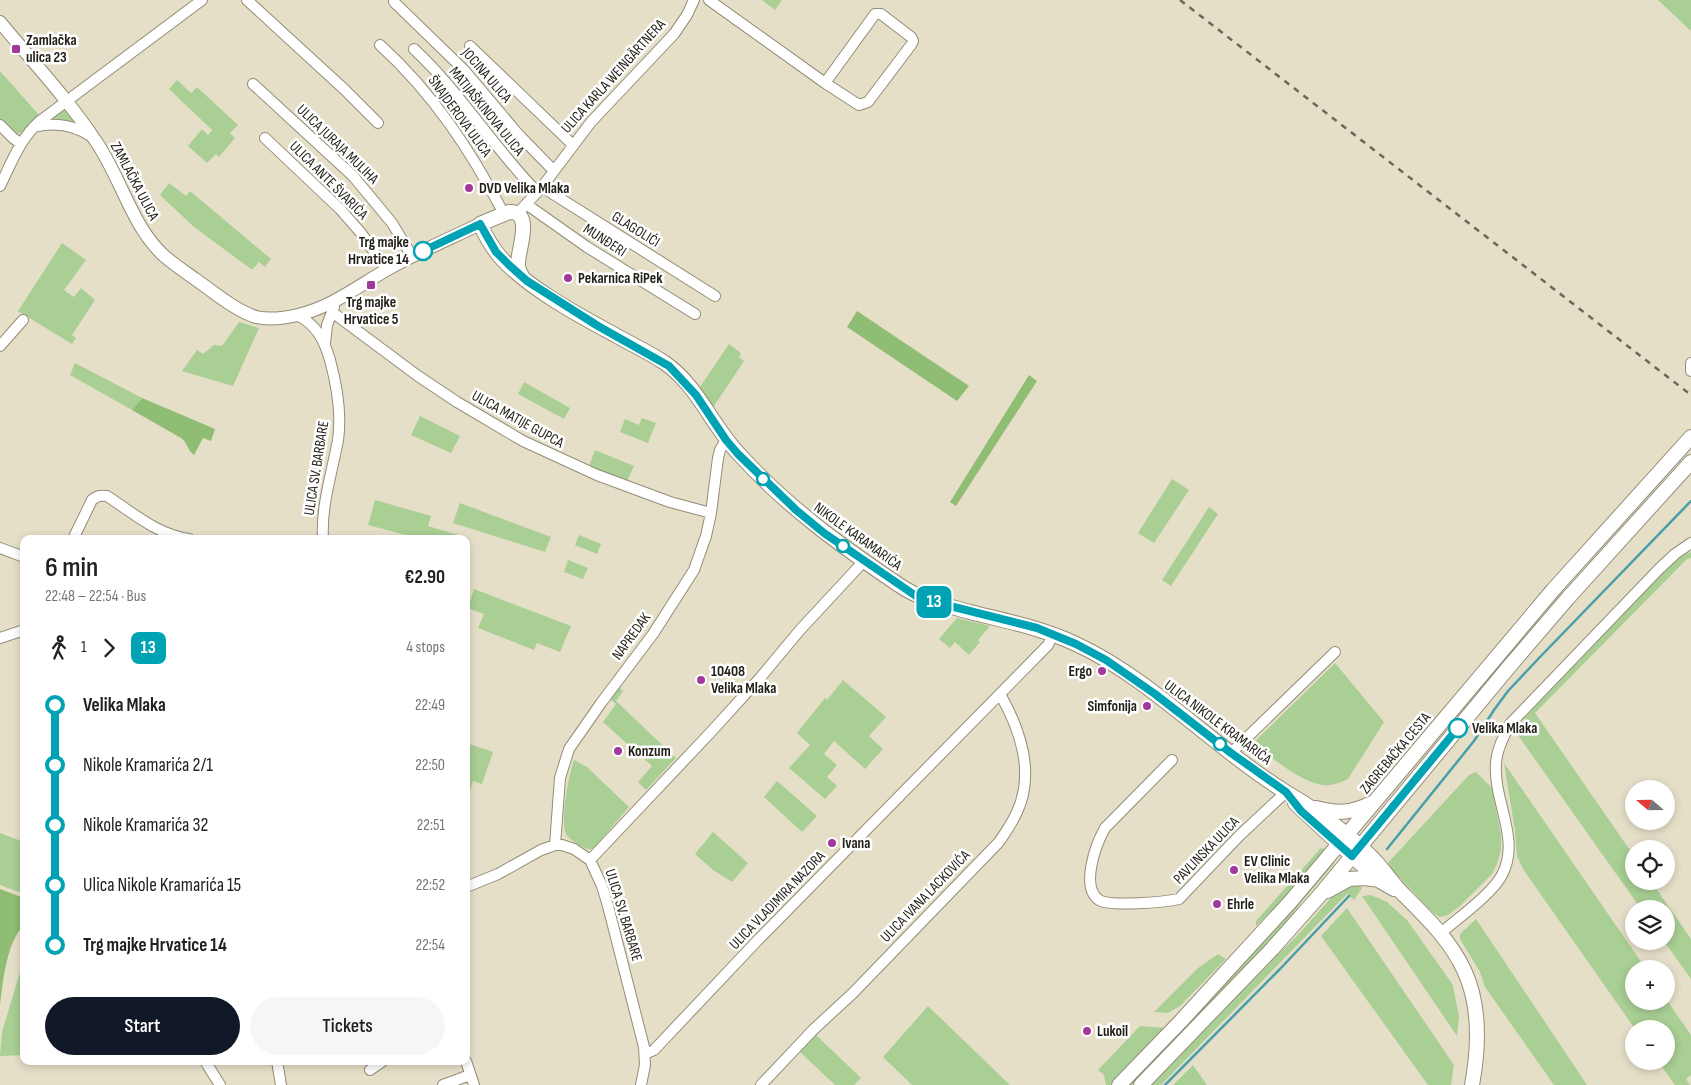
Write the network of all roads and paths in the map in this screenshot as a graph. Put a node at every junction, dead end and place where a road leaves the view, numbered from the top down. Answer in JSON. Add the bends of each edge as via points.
{"nodes":[{"id":1,"x":202,"y":0,"type":"edge"},
{"id":2,"x":246,"y":0,"type":"edge"},
{"id":3,"x":694,"y":0,"type":"edge"},
{"id":4,"x":709,"y":0,"type":"edge"},
{"id":5,"x":394,"y":2,"type":"dead end"},
{"id":6,"x":0,"y":22,"type":"edge"},
{"id":7,"x":380,"y":45,"type":"dead end"},
{"id":8,"x":470,"y":46,"type":"dead end"},
{"id":9,"x":414,"y":49,"type":"dead end"},
{"id":10,"x":825,"y":83,"type":"junction"},
{"id":11,"x":253,"y":84,"type":"dead end"},
{"id":12,"x":66,"y":101,"type":"junction"},
{"id":13,"x":378,"y":123,"type":"dead end"},
{"id":14,"x":0,"y":125,"type":"edge"},
{"id":15,"x":33,"y":128,"type":"junction"},
{"id":16,"x":265,"y":138,"type":"dead end"},
{"id":17,"x":95,"y":139,"type":"junction"},
{"id":18,"x":20,"y":143,"type":"junction"},
{"id":19,"x":573,"y":145,"type":"junction"},
{"id":20,"x":554,"y":171,"type":"junction"},
{"id":21,"x":0,"y":186,"type":"edge"},
{"id":22,"x":539,"y":190,"type":"junction"},
{"id":23,"x":516,"y":210,"type":"junction"},
{"id":24,"x":480,"y":224,"type":"junction"},
{"id":25,"x":412,"y":256,"type":"junction"},
{"id":26,"x":387,"y":270,"type":"junction"},
{"id":27,"x":522,"y":276,"type":"junction"},
{"id":28,"x":715,"y":296,"type":"dead end"},
{"id":29,"x":340,"y":299,"type":"junction"},
{"id":30,"x":332,"y":312,"type":"junction"},
{"id":31,"x":695,"y":314,"type":"dead end"},
{"id":32,"x":298,"y":315,"type":"junction"},
{"id":33,"x":23,"y":320,"type":"dead end"},
{"id":34,"x":325,"y":344,"type":"junction"},
{"id":35,"x":0,"y":346,"type":"edge"},
{"id":36,"x":1691,"y":363,"type":"edge"},
{"id":37,"x":1691,"y":370,"type":"edge"},
{"id":38,"x":1691,"y":437,"type":"edge"},
{"id":39,"x":726,"y":440,"type":"junction"},
{"id":40,"x":1691,"y":462,"type":"edge"},
{"id":41,"x":711,"y":513,"type":"junction"},
{"id":42,"x":75,"y":535,"type":"edge"},
{"id":43,"x":172,"y":535,"type":"edge"},
{"id":44,"x":322,"y":535,"type":"edge"},
{"id":45,"x":1691,"y":543,"type":"edge"},
{"id":46,"x":0,"y":548,"type":"edge"},
{"id":47,"x":20,"y":556,"type":"edge"},
{"id":48,"x":864,"y":561,"type":"junction"},
{"id":49,"x":20,"y":631,"type":"edge"},
{"id":50,"x":1053,"y":634,"type":"junction"},
{"id":51,"x":0,"y":638,"type":"edge"},
{"id":52,"x":1335,"y":652,"type":"dead end"},
{"id":53,"x":1000,"y":694,"type":"junction"},
{"id":54,"x":1231,"y":753,"type":"junction"},
{"id":55,"x":1172,"y":760,"type":"dead end"},
{"id":56,"x":1286,"y":792,"type":"junction"},
{"id":57,"x":1375,"y":801,"type":"junction"},
{"id":58,"x":1310,"y":806,"type":"junction"},
{"id":59,"x":1343,"y":840,"type":"junction"},
{"id":60,"x":555,"y":845,"type":"junction"},
{"id":61,"x":1356,"y":851,"type":"junction"},
{"id":62,"x":590,"y":860,"type":"junction"},
{"id":63,"x":1380,"y":880,"type":"junction"},
{"id":64,"x":470,"y":885,"type":"edge"},
{"id":65,"x":1401,"y":892,"type":"junction"},
{"id":66,"x":1320,"y":895,"type":"junction"},
{"id":67,"x":1441,"y":933,"type":"junction"},
{"id":68,"x":645,"y":1054,"type":"junction"},
{"id":69,"x":208,"y":1065,"type":"edge"},
{"id":70,"x":278,"y":1065,"type":"edge"},
{"id":71,"x":377,"y":1065,"type":"edge"},
{"id":72,"x":467,"y":1065,"type":"edge"},
{"id":73,"x":370,"y":1070,"type":"dead end"},
{"id":74,"x":470,"y":1074,"type":"junction"},
{"id":75,"x":220,"y":1085,"type":"edge"},
{"id":76,"x":277,"y":1085,"type":"edge"},
{"id":77,"x":281,"y":1085,"type":"edge"},
{"id":78,"x":443,"y":1085,"type":"edge"},
{"id":79,"x":474,"y":1085,"type":"edge"},
{"id":80,"x":641,"y":1085,"type":"edge"},
{"id":81,"x":761,"y":1085,"type":"edge"},
{"id":82,"x":1119,"y":1085,"type":"edge"},
{"id":83,"x":1141,"y":1085,"type":"edge"},
{"id":84,"x":1472,"y":1085,"type":"edge"}],
"edges":[{"from":1,"to":12,"type":"street"},
{"from":2,"to":13,"type":"street"},
{"from":3,"to":19,"type":"street","name":"ULICA KARLA WEINGÄRTNERA","via":[[674,34]]},
{"from":4,"to":10,"type":"street"},
{"from":5,"to":20,"type":"street","name":"JOCINA ULICA","via":[[464,70]]},
{"from":6,"to":12,"type":"street","name":"ZAMLAČKA ULICA"},
{"from":7,"to":23,"type":"street","name":"ŠNAJDEROVA ULICA","via":[[415,79],[479,167]]},
{"from":8,"to":19,"type":"street","name":"JOCINA ULICA"},
{"from":9,"to":22,"type":"street","name":"MATIJAŠKINOVA ULICA","via":[[447,84],[503,154]]},
{"from":10,"to":10,"type":"street","via":[[855,104],[864,105],[911,45],[911,37],[881,14],[875,14]]},
{"from":11,"to":25,"type":"street","name":"ULICA JURAJA MULIHA","via":[[353,176],[392,223]]},
{"from":12,"to":15,"type":"street"},
{"from":12,"to":17,"type":"street","name":"ZAMLAČKA ULICA"},
{"from":14,"to":18,"type":"street"},
{"from":15,"to":17,"type":"street","via":[[63,125]]},
{"from":15,"to":18,"type":"street"},
{"from":16,"to":26,"type":"street","name":"ULICA ANTE ŠVARIĆA","via":[[340,209]]},
{"from":17,"to":32,"type":"street","name":"ZAMLAČKA ULICA","via":[[141,228],[154,246],[173,263],[247,314],[270,318]]},
{"from":18,"to":21,"type":"street"},
{"from":19,"to":20,"type":"street","name":"ULICA KARLA WEINGÄRTNERA"},
{"from":20,"to":22,"type":"street","name":"ULICA KARLA WEINGÄRTNERA"},
{"from":22,"to":23,"type":"street","name":"ULICA KARLA WEINGÄRTNERA"},
{"from":22,"to":28,"type":"street","name":"GLAGOLIĆI"},
{"from":23,"to":24,"type":"main road"},
{"from":23,"to":27,"type":"main road","via":[[523,229],[518,264]]},
{"from":23,"to":31,"type":"street","name":"MUNĐERI","via":[[602,257]]},
{"from":24,"to":25,"type":"street","name":"ZAMLAČKA ULICA"},
{"from":24,"to":27,"type":"main road","name":"NIKOLE KARAMARIĆA","via":[[496,252]]},
{"from":25,"to":26,"type":"street","name":"ZAMLAČKA ULICA"},
{"from":26,"to":29,"type":"street","name":"ZAMLAČKA ULICA"},
{"from":27,"to":39,"type":"main road","name":"NIKOLE KARAMARIĆA","via":[[598,326],[669,366],[696,395]]},
{"from":29,"to":30,"type":"street","name":"ULICA SV. BARBARE"},
{"from":29,"to":32,"type":"street","name":"ZAMLAČKA ULICA"},
{"from":30,"to":34,"type":"street","name":"ULICA SV. BARBARE","via":[[326,325]]},
{"from":30,"to":41,"type":"street","name":"ULICA MATIJE GUPCA","via":[[418,376],[523,441],[597,475],[670,502]]},
{"from":32,"to":34,"type":"street","name":"ULICA SV. BARBARE","via":[[315,327]]},
{"from":33,"to":35,"type":"street"},
{"from":34,"to":44,"type":"street","name":"ULICA SV. BARBARE","via":[[335,376],[340,417]]},
{"from":36,"to":37,"type":"street"},
{"from":38,"to":57,"type":"main road","name":"ZAGREBAČKA CESTA","via":[[1554,590]]},
{"from":39,"to":41,"type":"street","name":"NAPREDAK","via":[[718,458]]},
{"from":39,"to":48,"type":"main road","name":"NIKOLE KARAMARIĆA","via":[[796,510]]},
{"from":40,"to":61,"type":"main road","via":[[1526,647]]},
{"from":41,"to":60,"type":"street","name":"NAPREDAK","via":[[702,550],[687,583],[569,749],[560,778]]},
{"from":42,"to":43,"type":"street","via":[[92,500],[107,496]]},
{"from":45,"to":67,"type":"street","via":[[1659,569],[1510,724],[1496,761],[1497,785],[1508,835],[1505,868],[1494,886]]},
{"from":46,"to":47,"type":"street"},
{"from":48,"to":50,"type":"main road","name":"NIKOLE KARAMARIĆA","via":[[908,592],[926,600]]},
{"from":48,"to":62,"type":"street","via":[[710,734]]},
{"from":49,"to":51,"type":"street"},
{"from":50,"to":53,"type":"street","name":"ULICA VLADIMIRA NAZORA","via":[[1048,645]]},
{"from":50,"to":54,"type":"main road","name":"ULICA NIKOLE KRAMARIĆA","via":[[1094,652],[1129,675]]},
{"from":52,"to":54,"type":"street"},
{"from":53,"to":68,"type":"street","name":"ULICA VLADIMIRA NAZORA","via":[[654,1050]]},
{"from":53,"to":81,"type":"street","name":"ULICA IVANA LACKOVIĆA","via":[[1018,734],[1024,761],[1022,798],[1010,825],[999,842]]},
{"from":54,"to":56,"type":"main road","name":"ULICA NIKOLE KRAMARIĆA"},
{"from":55,"to":56,"type":"street","name":"PAVLINSKA ULICA","via":[[1099,838],[1091,885],[1093,894],[1101,901],[1114,904],[1179,899]]},
{"from":56,"to":58,"type":"main road","name":"ULICA NIKOLE KRAMARIĆA"},
{"from":56,"to":59,"type":"main road","name":"ULICA NIKOLE KRAMARIĆA","via":[[1301,811]]},
{"from":57,"to":58,"type":"main road","via":[[1345,812]]},
{"from":57,"to":59,"type":"main road","name":"ZAGREBAČKA CESTA"},
{"from":58,"to":59,"type":"main road","name":"ULICA NIKOLE KRAMARIĆA"},
{"from":59,"to":61,"type":"main road"},
{"from":59,"to":82,"type":"main road","name":"ZAGREBAČKA CESTA","via":[[1242,956]]},
{"from":60,"to":62,"type":"street","name":"ULICA SV. BARBARE","via":[[574,848]]},
{"from":60,"to":64,"type":"street"},
{"from":61,"to":63,"type":"main road"},
{"from":61,"to":65,"type":"main road","via":[[1380,865]]},
{"from":61,"to":66,"type":"main road"},
{"from":62,"to":68,"type":"street","name":"ULICA SV. BARBARE","via":[[606,899]]},
{"from":63,"to":65,"type":"main road"},
{"from":63,"to":66,"type":"main road","via":[[1349,879]]},
{"from":65,"to":67,"type":"main road"},
{"from":66,"to":83,"type":"main road"},
{"from":67,"to":84,"type":"main road","via":[[1465,971],[1476,1012],[1478,1049]]},
{"from":68,"to":80,"type":"street","name":"ULICA SV. BARBARE"},
{"from":69,"to":75,"type":"street"},
{"from":70,"to":77,"type":"street"},
{"from":71,"to":73,"type":"street"},
{"from":72,"to":74,"type":"street"},
{"from":74,"to":78,"type":"street"},
{"from":74,"to":79,"type":"street"},
{"from":76,"to":77,"type":"street"}]}
